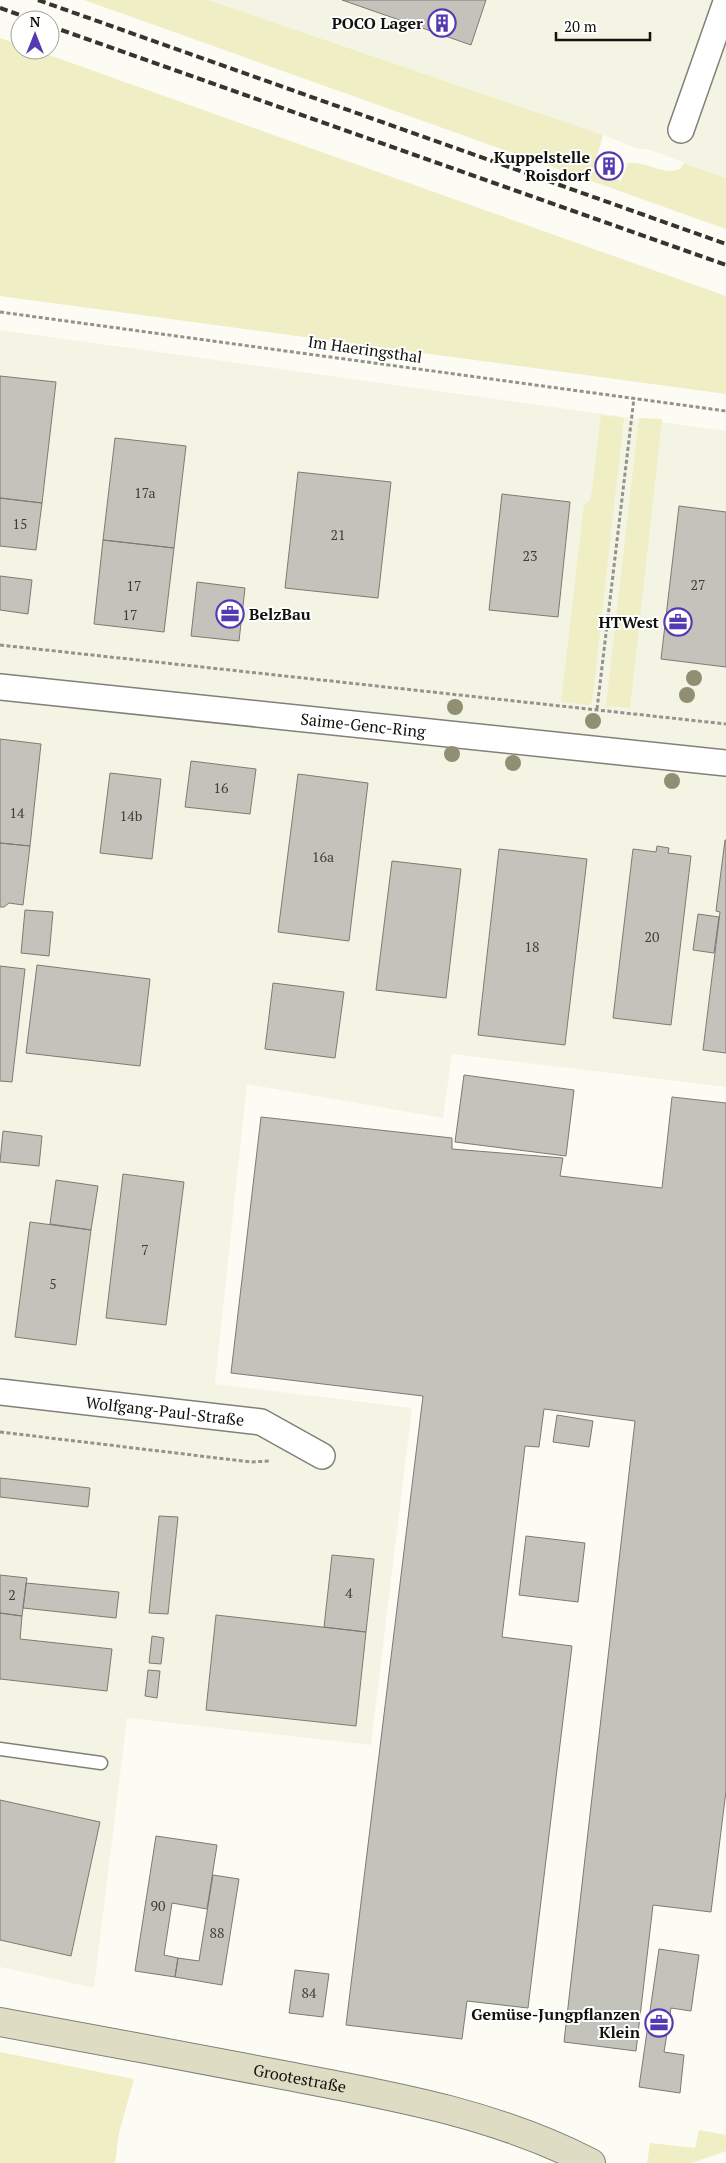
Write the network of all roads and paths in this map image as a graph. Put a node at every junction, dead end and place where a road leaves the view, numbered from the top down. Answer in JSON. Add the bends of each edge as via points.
{"nodes":[{"id":1,"x":726,"y":2,"type":"edge"},
{"id":2,"x":681,"y":130,"type":"dead end"},
{"id":3,"x":0,"y":312,"type":"edge"},
{"id":4,"x":634,"y":398,"type":"junction"},
{"id":5,"x":726,"y":411,"type":"edge"},
{"id":6,"x":0,"y":645,"type":"edge"},
{"id":7,"x":0,"y":687,"type":"edge"},
{"id":8,"x":597,"y":709,"type":"junction"},
{"id":9,"x":726,"y":724,"type":"edge"},
{"id":10,"x":726,"y":763,"type":"edge"},
{"id":11,"x":0,"y":1392,"type":"edge"},
{"id":12,"x":0,"y":1432,"type":"edge"},
{"id":13,"x":322,"y":1456,"type":"dead end"},
{"id":14,"x":277,"y":1460,"type":"dead end"},
{"id":15,"x":0,"y":1749,"type":"edge"},
{"id":16,"x":101,"y":1763,"type":"dead end"},
{"id":17,"x":0,"y":2022,"type":"edge"},
{"id":18,"x":591,"y":2163,"type":"edge"}],
"edges":[{"from":1,"to":2,"type":"street"},
{"from":3,"to":4,"type":"path","name":"Im Haeringsthal"},
{"from":4,"to":5,"type":"path","name":"Im Haeringsthal"},
{"from":4,"to":8,"type":"path"},
{"from":6,"to":8,"type":"path"},
{"from":7,"to":10,"type":"street","name":"Saime-Genc-Ring"},
{"from":8,"to":9,"type":"path"},
{"from":11,"to":13,"type":"street","name":"Wolfgang-Paul-Straße","via":[[261,1422]]},
{"from":12,"to":14,"type":"path","via":[[251,1462]]},
{"from":15,"to":16,"type":"lane"},
{"from":17,"to":18,"type":"main road","name":"Grootestraße","via":[[367,2091],[460,2112],[531,2135]]}]}
